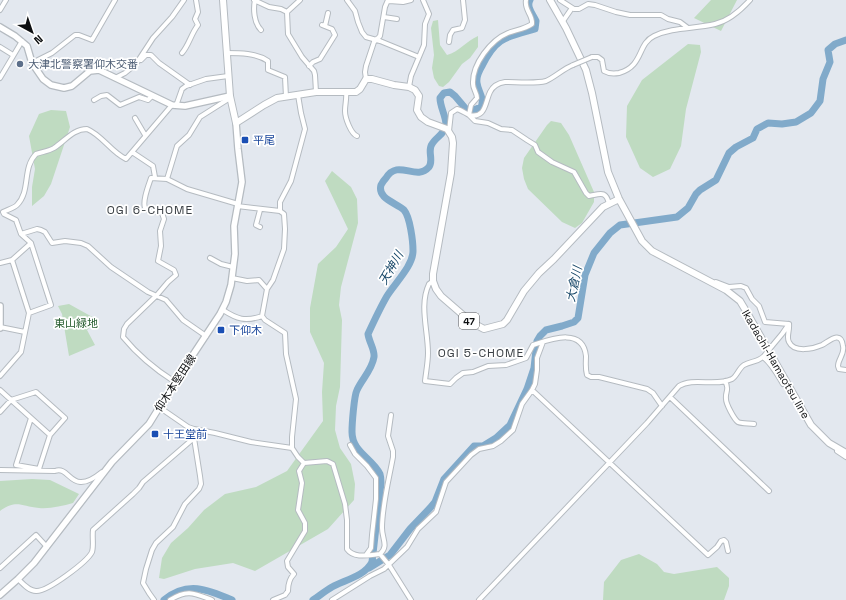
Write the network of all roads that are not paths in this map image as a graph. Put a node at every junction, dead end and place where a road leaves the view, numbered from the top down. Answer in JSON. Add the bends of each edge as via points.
{"nodes":[{"id":1,"x":6,"y":0,"type":"edge"},
{"id":2,"x":115,"y":0,"type":"edge"},
{"id":3,"x":184,"y":0,"type":"edge"},
{"id":4,"x":196,"y":0,"type":"edge"},
{"id":5,"x":223,"y":0,"type":"edge"},
{"id":6,"x":255,"y":0,"type":"edge"},
{"id":7,"x":300,"y":0,"type":"edge"},
{"id":8,"x":347,"y":0,"type":"edge"},
{"id":9,"x":388,"y":0,"type":"edge"},
{"id":10,"x":411,"y":0,"type":"edge"},
{"id":11,"x":423,"y":0,"type":"edge"},
{"id":12,"x":463,"y":0,"type":"edge"},
{"id":13,"x":526,"y":0,"type":"edge"},
{"id":14,"x":550,"y":0,"type":"edge"},
{"id":15,"x":560,"y":0,"type":"edge"},
{"id":16,"x":750,"y":0,"type":"edge"},
{"id":17,"x":572,"y":8,"type":"junction"},
{"id":18,"x":0,"y":10,"type":"edge"},
{"id":19,"x":288,"y":12,"type":"junction"},
{"id":20,"x":328,"y":13,"type":"dead end"},
{"id":21,"x":384,"y":17,"type":"junction"},
{"id":22,"x":397,"y":19,"type":"dead end"},
{"id":23,"x":562,"y":21,"type":"junction"},
{"id":24,"x":0,"y":27,"type":"edge"},
{"id":25,"x":688,"y":28,"type":"junction"},
{"id":26,"x":262,"y":30,"type":"dead end"},
{"id":27,"x":376,"y":40,"type":"junction"},
{"id":28,"x":22,"y":41,"type":"junction"},
{"id":29,"x":449,"y":42,"type":"dead end"},
{"id":30,"x":0,"y":47,"type":"edge"},
{"id":31,"x":182,"y":53,"type":"dead end"},
{"id":32,"x":226,"y":53,"type":"junction"},
{"id":33,"x":14,"y":55,"type":"junction"},
{"id":34,"x":418,"y":58,"type":"junction"},
{"id":35,"x":138,"y":61,"type":"junction"},
{"id":36,"x":32,"y":63,"type":"junction"},
{"id":37,"x":309,"y":66,"type":"junction"},
{"id":38,"x":228,"y":76,"type":"junction"},
{"id":39,"x":0,"y":78,"type":"edge"},
{"id":40,"x":115,"y":78,"type":"junction"},
{"id":41,"x":366,"y":79,"type":"junction"},
{"id":42,"x":190,"y":85,"type":"junction"},
{"id":43,"x":409,"y":87,"type":"junction"},
{"id":44,"x":316,"y":92,"type":"junction"},
{"id":45,"x":346,"y":92,"type":"junction"},
{"id":46,"x":298,"y":95,"type":"junction"},
{"id":47,"x":152,"y":96,"type":"junction"},
{"id":48,"x":230,"y":97,"type":"junction"},
{"id":49,"x":286,"y":97,"type":"junction"},
{"id":50,"x":94,"y":100,"type":"dead end"},
{"id":51,"x":174,"y":106,"type":"junction"},
{"id":52,"x":469,"y":113,"type":"junction"},
{"id":53,"x":135,"y":118,"type":"dead end"},
{"id":54,"x":236,"y":123,"type":"junction"},
{"id":55,"x":448,"y":130,"type":"junction"},
{"id":56,"x":145,"y":135,"type":"junction"},
{"id":57,"x":357,"y":136,"type":"dead end"},
{"id":58,"x":132,"y":152,"type":"junction"},
{"id":59,"x":155,"y":177,"type":"junction"},
{"id":60,"x":167,"y":179,"type":"junction"},
{"id":61,"x":619,"y":199,"type":"junction"},
{"id":62,"x":609,"y":204,"type":"junction"},
{"id":63,"x":238,"y":205,"type":"junction"},
{"id":64,"x":260,"y":210,"type":"junction"},
{"id":65,"x":280,"y":211,"type":"junction"},
{"id":66,"x":260,"y":227,"type":"dead end"},
{"id":67,"x":21,"y":234,"type":"junction"},
{"id":68,"x":31,"y":243,"type":"junction"},
{"id":69,"x":210,"y":258,"type":"dead end"},
{"id":70,"x":12,"y":260,"type":"junction"},
{"id":71,"x":0,"y":263,"type":"edge"},
{"id":72,"x":233,"y":267,"type":"junction"},
{"id":73,"x":232,"y":278,"type":"junction"},
{"id":74,"x":433,"y":281,"type":"junction"},
{"id":75,"x":713,"y":283,"type":"junction"},
{"id":76,"x":267,"y":289,"type":"junction"},
{"id":77,"x":157,"y":295,"type":"junction"},
{"id":78,"x":0,"y":306,"type":"edge"},
{"id":79,"x":222,"y":310,"type":"junction"},
{"id":80,"x":29,"y":313,"type":"junction"},
{"id":81,"x":262,"y":316,"type":"junction"},
{"id":82,"x":789,"y":324,"type":"junction"},
{"id":83,"x":0,"y":327,"type":"edge"},
{"id":84,"x":25,"y":332,"type":"junction"},
{"id":85,"x":206,"y":336,"type":"junction"},
{"id":86,"x":543,"y":342,"type":"junction"},
{"id":87,"x":844,"y":354,"type":"edge"},
{"id":88,"x":763,"y":356,"type":"junction"},
{"id":89,"x":846,"y":370,"type":"edge"},
{"id":90,"x":0,"y":376,"type":"edge"},
{"id":91,"x":725,"y":381,"type":"junction"},
{"id":92,"x":175,"y":382,"type":"junction"},
{"id":93,"x":786,"y":382,"type":"junction"},
{"id":94,"x":0,"y":390,"type":"edge"},
{"id":95,"x":532,"y":390,"type":"junction"},
{"id":96,"x":670,"y":397,"type":"junction"},
{"id":97,"x":11,"y":400,"type":"junction"},
{"id":98,"x":662,"y":406,"type":"junction"},
{"id":99,"x":159,"y":407,"type":"junction"},
{"id":100,"x":0,"y":412,"type":"edge"},
{"id":101,"x":391,"y":415,"type":"dead end"},
{"id":102,"x":31,"y":418,"type":"junction"},
{"id":103,"x":754,"y":424,"type":"dead end"},
{"id":104,"x":188,"y":427,"type":"junction"},
{"id":105,"x":50,"y":435,"type":"junction"},
{"id":106,"x":194,"y":438,"type":"junction"},
{"id":107,"x":350,"y":445,"type":"dead end"},
{"id":108,"x":292,"y":448,"type":"junction"},
{"id":109,"x":838,"y":449,"type":"junction"},
{"id":110,"x":846,"y":453,"type":"edge"},
{"id":111,"x":846,"y":458,"type":"edge"},
{"id":112,"x":610,"y":462,"type":"junction"},
{"id":113,"x":304,"y":463,"type":"junction"},
{"id":114,"x":109,"y":467,"type":"junction"},
{"id":115,"x":0,"y":470,"type":"edge"},
{"id":116,"x":769,"y":491,"type":"dead end"},
{"id":117,"x":47,"y":547,"type":"junction"},
{"id":118,"x":728,"y":552,"type":"dead end"},
{"id":119,"x":368,"y":555,"type":"junction"},
{"id":120,"x":380,"y":555,"type":"junction"},
{"id":121,"x":388,"y":565,"type":"junction"},
{"id":122,"x":0,"y":568,"type":"edge"},
{"id":123,"x":18,"y":579,"type":"junction"},
{"id":124,"x":0,"y":595,"type":"edge"},
{"id":125,"x":154,"y":600,"type":"edge"},
{"id":126,"x":170,"y":600,"type":"edge"},
{"id":127,"x":212,"y":600,"type":"edge"},
{"id":128,"x":273,"y":600,"type":"edge"},
{"id":129,"x":332,"y":600,"type":"edge"},
{"id":130,"x":411,"y":600,"type":"edge"},
{"id":131,"x":479,"y":600,"type":"edge"}],
"edges":[{"from":1,"to":18,"type":"street"},
{"from":2,"to":36,"type":"street","via":[[92,40],[75,35],[52,53]]},
{"from":3,"to":35,"type":"street"},
{"from":4,"to":31,"type":"street","via":[[198,12],[195,19],[198,25]]},
{"from":5,"to":32,"type":"main road"},
{"from":6,"to":19,"type":"street"},
{"from":6,"to":26,"type":"street","via":[[257,23]]},
{"from":7,"to":19,"type":"street"},
{"from":8,"to":27,"type":"street","via":[[355,11],[364,35]]},
{"from":9,"to":10,"type":"street"},
{"from":9,"to":21,"type":"street"},
{"from":11,"to":34,"type":"street","via":[[430,14],[425,24],[424,45]]},
{"from":12,"to":29,"type":"street","via":[[465,20],[462,28],[453,30]]},
{"from":13,"to":52,"type":"street","via":[[532,24],[507,33],[488,47],[476,71],[473,84],[477,98]]},
{"from":14,"to":23,"type":"main road","name":"Ikadachi-Hamaotsu line"},
{"from":15,"to":17,"type":"street"},
{"from":16,"to":25,"type":"street","via":[[737,12],[716,24]]},
{"from":17,"to":23,"type":"street"},
{"from":17,"to":25,"type":"street","via":[[579,9],[588,4],[630,15],[661,14]]},
{"from":19,"to":37,"type":"street","via":[[288,34]]},
{"from":20,"to":37,"type":"street","via":[[324,26],[332,29],[334,38],[320,59]]},
{"from":21,"to":22,"type":"street"},
{"from":21,"to":27,"type":"street","via":[[380,36]]},
{"from":23,"to":61,"type":"main road","name":"Ikadachi-Hamaotsu line","via":[[586,70],[608,172]]},
{"from":24,"to":28,"type":"main road"},
{"from":25,"to":52,"type":"street","bridge":true,"via":[[652,37],[637,61],[625,71],[608,74],[604,71],[602,60],[592,57],[540,82],[499,83],[490,92],[483,111],[475,115]]},
{"from":27,"to":34,"type":"street"},
{"from":27,"to":41,"type":"street","via":[[366,66]]},
{"from":28,"to":33,"type":"street"},
{"from":28,"to":36,"type":"main road","via":[[27,46]]},
{"from":30,"to":33,"type":"street"},
{"from":32,"to":38,"type":"main road"},
{"from":32,"to":49,"type":"street","via":[[247,53],[264,58],[268,61],[268,70],[285,78]]},
{"from":33,"to":39,"type":"street"},
{"from":34,"to":43,"type":"street"},
{"from":35,"to":40,"type":"street","via":[[131,69]]},
{"from":35,"to":42,"type":"street","via":[[146,55],[151,55]]},
{"from":36,"to":40,"type":"main road","via":[[43,79],[51,85],[64,88],[72,86],[90,71],[99,70]]},
{"from":37,"to":44,"type":"street","via":[[315,75]]},
{"from":38,"to":42,"type":"street"},
{"from":38,"to":48,"type":"main road"},
{"from":40,"to":47,"type":"main road"},
{"from":41,"to":43,"type":"main road"},
{"from":41,"to":45,"type":"main road","via":[[358,91]]},
{"from":42,"to":51,"type":"street","via":[[182,89]]},
{"from":43,"to":55,"type":"main road","via":[[418,93],[417,110],[421,118]]},
{"from":44,"to":45,"type":"main road"},
{"from":44,"to":46,"type":"main road"},
{"from":45,"to":57,"type":"street","via":[[345,112],[352,132]]},
{"from":46,"to":49,"type":"main road"},
{"from":46,"to":65,"type":"street","via":[[305,129],[291,181],[280,202]]},
{"from":47,"to":50,"type":"street","via":[[148,100],[140,97],[120,105],[107,95]]},
{"from":47,"to":51,"type":"main road"},
{"from":48,"to":51,"type":"main road"},
{"from":48,"to":54,"type":"main road"},
{"from":48,"to":60,"type":"street","via":[[200,118],[189,135],[177,146]]},
{"from":49,"to":54,"type":"main road","via":[[267,103]]},
{"from":51,"to":56,"type":"street"},
{"from":52,"to":55,"type":"street","via":[[457,109],[453,111]]},
{"from":52,"to":62,"type":"street","via":[[475,121],[512,130],[534,145],[538,152],[552,162],[574,172],[586,194],[604,194]]},
{"from":53,"to":56,"type":"street"},
{"from":54,"to":63,"type":"main road","name":"仰木本堅田線","via":[[242,182]]},
{"from":55,"to":74,"type":"main road","via":[[453,143],[451,174],[432,274]]},
{"from":56,"to":58,"type":"street"},
{"from":58,"to":59,"type":"street","via":[[153,166]]},
{"from":58,"to":67,"type":"street","via":[[126,159],[120,156],[87,129],[79,130],[52,149],[36,154],[28,167],[22,196],[17,205],[3,212],[16,220]]},
{"from":59,"to":60,"type":"street"},
{"from":59,"to":77,"type":"street","via":[[148,185],[144,204],[148,210],[163,215],[158,261],[174,270],[176,275]]},
{"from":60,"to":63,"type":"street","via":[[187,189]]},
{"from":61,"to":62,"type":"main road","number":"47"},
{"from":61,"to":75,"type":"main road","name":"Ikadachi-Hamaotsu line","via":[[637,234],[652,251]]},
{"from":62,"to":74,"type":"main road","number":"47","via":[[539,273],[503,324],[484,329],[478,327],[441,296]]},
{"from":63,"to":64,"type":"street"},
{"from":63,"to":72,"type":"main road","name":"仰木本堅田線","via":[[234,226]]},
{"from":64,"to":65,"type":"street"},
{"from":64,"to":66,"type":"street","via":[[256,225]]},
{"from":65,"to":76,"type":"street","via":[[285,218],[284,249],[273,280]]},
{"from":67,"to":68,"type":"street"},
{"from":67,"to":77,"type":"street","via":[[37,229],[43,231],[52,243],[65,241],[88,246],[111,267],[148,292]]},
{"from":68,"to":70,"type":"street"},
{"from":68,"to":80,"type":"street","via":[[50,305]]},
{"from":69,"to":72,"type":"street"},
{"from":70,"to":71,"type":"street"},
{"from":70,"to":80,"type":"street"},
{"from":72,"to":73,"type":"main road","name":"仰木本堅田線"},
{"from":73,"to":76,"type":"street","via":[[259,280]]},
{"from":73,"to":79,"type":"main road","name":"仰木本堅田線"},
{"from":74,"to":86,"type":"street","via":[[425,295],[428,352],[425,381],[450,384],[463,373],[488,366],[506,365],[526,358],[533,345]]},
{"from":75,"to":82,"type":"street","via":[[715,281],[729,287],[746,288],[759,306],[764,322]]},
{"from":75,"to":93,"type":"main road","name":"Ikadachi-Hamaotsu line","via":[[740,301]]},
{"from":76,"to":81,"type":"street"},
{"from":77,"to":85,"type":"street","via":[[183,320]]},
{"from":77,"to":92,"type":"street","via":[[127,324],[123,337],[159,372]]},
{"from":78,"to":83,"type":"main road"},
{"from":79,"to":81,"type":"street","via":[[244,319]]},
{"from":79,"to":85,"type":"main road","name":"仰木本堅田線"},
{"from":80,"to":84,"type":"street"},
{"from":81,"to":108,"type":"street","via":[[285,333],[286,354],[296,400]]},
{"from":82,"to":87,"type":"street","via":[[788,340],[792,347],[809,349],[823,345],[835,337],[842,341]]},
{"from":82,"to":88,"type":"street","bridge":true},
{"from":83,"to":84,"type":"street"},
{"from":84,"to":90,"type":"street","via":[[21,352]]},
{"from":85,"to":92,"type":"main road","name":"仰木本堅田線"},
{"from":86,"to":95,"type":"street"},
{"from":86,"to":98,"type":"street","via":[[573,337],[584,349],[587,375],[647,389]]},
{"from":87,"to":89,"type":"street","via":[[838,366]]},
{"from":88,"to":91,"type":"street","via":[[758,361],[745,364],[731,379]]},
{"from":88,"to":93,"type":"street","via":[[783,384]]},
{"from":91,"to":96,"type":"street","via":[[686,383],[679,386]]},
{"from":91,"to":103,"type":"street","via":[[728,389],[727,405],[736,420]]},
{"from":92,"to":99,"type":"main road","name":"仰木本堅田線"},
{"from":93,"to":109,"type":"main road","name":"Ikadachi-Hamaotsu line","via":[[811,426]]},
{"from":94,"to":97,"type":"street"},
{"from":95,"to":112,"type":"street"},
{"from":95,"to":121,"type":"street","via":[[522,404],[513,430],[493,446],[479,449],[446,482],[436,512],[418,529],[407,548]]},
{"from":96,"to":98,"type":"street"},
{"from":96,"to":116,"type":"street"},
{"from":97,"to":100,"type":"street"},
{"from":97,"to":102,"type":"street"},
{"from":97,"to":105,"type":"street","via":[[36,392],[65,418]]},
{"from":98,"to":112,"type":"street"},
{"from":99,"to":104,"type":"street"},
{"from":99,"to":114,"type":"main road","name":"仰木本堅田線","via":[[149,424]]},
{"from":101,"to":120,"type":"street","via":[[388,436],[393,457],[383,510],[382,529],[386,544]]},
{"from":102,"to":105,"type":"street"},
{"from":102,"to":105,"type":"street","via":[[16,465],[39,469]]},
{"from":104,"to":106,"type":"street"},
{"from":104,"to":108,"type":"street","via":[[251,442]]},
{"from":106,"to":123,"type":"street","via":[[93,530],[93,550],[78,566],[40,591],[32,590]]},
{"from":106,"to":125,"type":"street","via":[[200,476],[199,489],[185,504],[173,527],[152,550],[143,583]]},
{"from":107,"to":119,"type":"street","via":[[376,478],[371,548]]},
{"from":108,"to":113,"type":"street"},
{"from":109,"to":110,"type":"main road","name":"Ikadachi-Hamaotsu line"},
{"from":109,"to":111,"type":"street","via":[[837,451]]},
{"from":112,"to":118,"type":"street","via":[[708,555],[724,540]]},
{"from":112,"to":131,"type":"street"},
{"from":113,"to":119,"type":"street","via":[[327,461],[333,464],[345,504],[347,548],[358,556]]},
{"from":113,"to":128,"type":"street","via":[[299,471],[302,483],[298,510],[305,523],[305,531],[287,561],[294,574],[290,577],[288,591]]},
{"from":114,"to":115,"type":"street","via":[[92,479],[79,483],[58,470]]},
{"from":114,"to":117,"type":"main road","name":"仰木本堅田線"},
{"from":117,"to":122,"type":"street","via":[[36,535]]},
{"from":117,"to":123,"type":"main road","name":"仰木本堅田線"},
{"from":119,"to":120,"type":"street"},
{"from":120,"to":121,"type":"street"},
{"from":121,"to":129,"type":"street"},
{"from":121,"to":130,"type":"street"},
{"from":123,"to":124,"type":"main road","name":"仰木本堅田線"},
{"from":126,"to":127,"type":"street","via":[[187,592]]}]}
